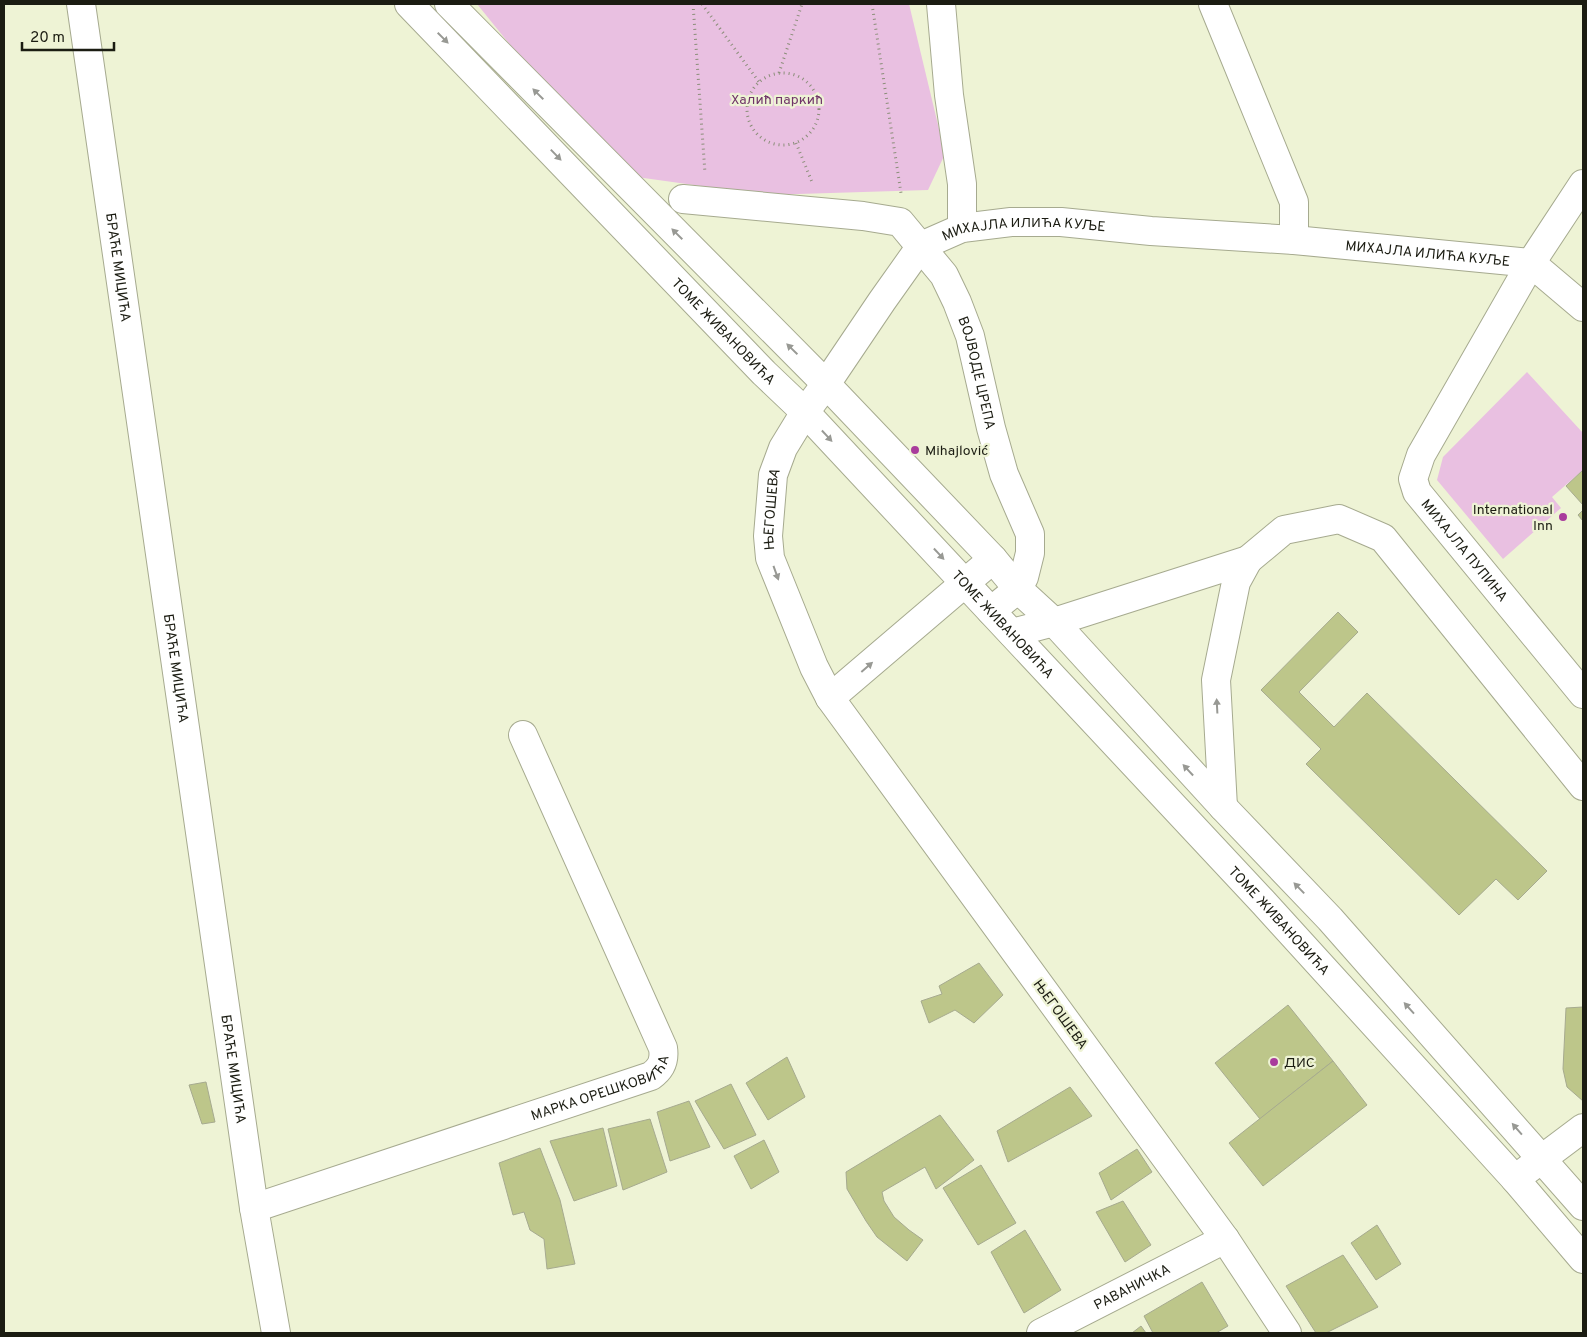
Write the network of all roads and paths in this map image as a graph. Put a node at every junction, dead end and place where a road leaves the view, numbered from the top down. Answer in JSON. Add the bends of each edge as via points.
{"nodes":[{"id":1,"x":81,"y":4,"type":"edge"},
{"id":2,"x":409,"y":4,"type":"edge"},
{"id":3,"x":449,"y":4,"type":"edge"},
{"id":4,"x":693,"y":4,"type":"edge"},
{"id":5,"x":702,"y":4,"type":"edge"},
{"id":6,"x":802,"y":4,"type":"edge"},
{"id":7,"x":872,"y":4,"type":"edge"},
{"id":8,"x":941,"y":4,"type":"edge"},
{"id":9,"x":1213,"y":4,"type":"edge"},
{"id":10,"x":779,"y":73,"type":"junction"},
{"id":11,"x":758,"y":82,"type":"junction"},
{"id":12,"x":796,"y":143,"type":"junction"},
{"id":13,"x":1583,"y":184,"type":"edge"},
{"id":14,"x":695,"y":200,"type":"joint"},
{"id":15,"x":824,"y":212,"type":"junction"},
{"id":16,"x":900,"y":222,"type":"junction"},
{"id":17,"x":962,"y":228,"type":"junction"},
{"id":18,"x":1294,"y":240,"type":"junction"},
{"id":19,"x":922,"y":246,"type":"junction"},
{"id":20,"x":1531,"y":263,"type":"junction"},
{"id":21,"x":1583,"y":307,"type":"edge"},
{"id":22,"x":826,"y":384,"type":"junction"},
{"id":23,"x":805,"y":412,"type":"junction"},
{"id":24,"x":993,"y":560,"type":"junction"},
{"id":25,"x":1248,"y":560,"type":"junction"},
{"id":26,"x":965,"y":583,"type":"junction"},
{"id":27,"x":1018,"y":589,"type":"junction"},
{"id":28,"x":991,"y":611,"type":"junction"},
{"id":29,"x":1054,"y":622,"type":"junction"},
{"id":30,"x":1012,"y":633,"type":"junction"},
{"id":31,"x":1583,"y":694,"type":"edge"},
{"id":32,"x":830,"y":698,"type":"junction"},
{"id":33,"x":523,"y":736,"type":"dead end"},
{"id":34,"x":1583,"y":786,"type":"edge"},
{"id":35,"x":1223,"y":807,"type":"junction"},
{"id":36,"x":1583,"y":1128,"type":"edge"},
{"id":37,"x":1543,"y":1159,"type":"junction"},
{"id":38,"x":1515,"y":1179,"type":"junction"},
{"id":39,"x":1583,"y":1206,"type":"edge"},
{"id":40,"x":254,"y":1208,"type":"junction"},
{"id":41,"x":1225,"y":1239,"type":"junction"},
{"id":42,"x":1583,"y":1259,"type":"edge"},
{"id":43,"x":276,"y":1333,"type":"edge"},
{"id":44,"x":1040,"y":1333,"type":"edge"},
{"id":45,"x":1287,"y":1333,"type":"edge"}],
"edges":[{"from":1,"to":40,"type":"street","name":"БРАЋЕ МИЦИЋА"},
{"from":2,"to":23,"type":"street","name":"ТОМЕ ЖИВАНОВИЋА","one_way":true},
{"from":22,"to":3,"type":"street","one_way":true},
{"from":4,"to":14,"type":"path"},
{"from":5,"to":11,"type":"path"},
{"from":6,"to":10,"type":"path"},
{"from":7,"to":16,"type":"path","via":[[902,200]]},
{"from":8,"to":17,"type":"street","via":[[949,95],[962,184]]},
{"from":9,"to":18,"type":"street","via":[[1294,202]]},
{"from":10,"to":11,"type":"path"},
{"from":10,"to":12,"type":"path","via":[[802,78],[816,96],[819,107],[813,129]]},
{"from":11,"to":12,"type":"path","via":[[747,101],[746,113],[755,133],[774,144]]},
{"from":12,"to":15,"type":"path"},
{"from":13,"to":20,"type":"street","name":"МИХАЈЛА ПУПИНА"},
{"from":14,"to":15,"type":"street"},
{"from":15,"to":16,"type":"street"},
{"from":16,"to":19,"type":"street","name":"ВОЈВОДЕ ЦРЕПА"},
{"from":17,"to":18,"type":"street","name":"МИХАЈЛА ИЛИЋА КУЉЕ","via":[[1011,222],[1062,222]]},
{"from":17,"to":19,"type":"street","name":"МИХАЈЛА ИЛИЋА КУЉЕ"},
{"from":18,"to":20,"type":"street","name":"МИХАЈЛА ИЛИЋА КУЉЕ"},
{"from":19,"to":22,"type":"street","name":"МИХАЈЛА ИЛИЋА КУЉЕ"},
{"from":19,"to":27,"type":"street","name":"ВОЈВОДЕ ЦРЕПА","via":[[944,275],[970,336],[1002,465],[1030,534],[1028,565]]},
{"from":20,"to":21,"type":"street"},
{"from":20,"to":31,"type":"street","name":"МИХАЈЛА ПУПИНА","via":[[1421,455],[1413,479],[1416,492]]},
{"from":22,"to":23,"type":"street","name":"ЊЕГОШЕВА"},
{"from":22,"to":24,"type":"street"},
{"from":23,"to":26,"type":"street","name":"ТОМЕ ЖИВАНОВИЋА","one_way":true},
{"from":23,"to":32,"type":"street","name":"ЊЕГОШЕВА","one_way":true,"via":[[782,448],[773,475],[768,536],[770,558]]},
{"from":24,"to":26,"type":"street"},
{"from":24,"to":27,"type":"street"},
{"from":25,"to":29,"type":"street"},
{"from":25,"to":34,"type":"street","via":[[1284,530],[1339,519],[1384,538]]},
{"from":35,"to":25,"type":"street","one_way":true,"via":[[1216,680],[1236,582]]},
{"from":26,"to":28,"type":"street","name":"ТОМЕ ЖИВАНОВИЋА"},
{"from":32,"to":26,"type":"street","one_way":true},
{"from":27,"to":28,"type":"street","name":"ВОЈВОДЕ ЦРЕПА"},
{"from":27,"to":29,"type":"street"},
{"from":28,"to":30,"type":"street","name":"ТОМЕ ЖИВАНОВИЋА"},
{"from":29,"to":30,"type":"street"},
{"from":35,"to":29,"type":"street","one_way":true},
{"from":30,"to":38,"type":"street","name":"ТОМЕ ЖИВАНОВИЋА"},
{"from":32,"to":41,"type":"street","name":"ЊЕГОШЕВА"},
{"from":33,"to":40,"type":"street","name":"МАРКА ОРЕШКОВИЋА","via":[[663,1048],[664,1058],[659,1070],[651,1076]]},
{"from":37,"to":35,"type":"street","one_way":true,"via":[[1330,919]]},
{"from":36,"to":37,"type":"street"},
{"from":37,"to":38,"type":"street"},
{"from":37,"to":39,"type":"street"},
{"from":38,"to":42,"type":"street","name":"ТОМЕ ЖИВАНОВИЋА"},
{"from":40,"to":43,"type":"street","name":"БРАЋЕ МИЦИЋА"},
{"from":41,"to":44,"type":"street","name":"РАВАНИЧКА"},
{"from":41,"to":45,"type":"street","name":"ЊЕГОШЕВА"}]}
